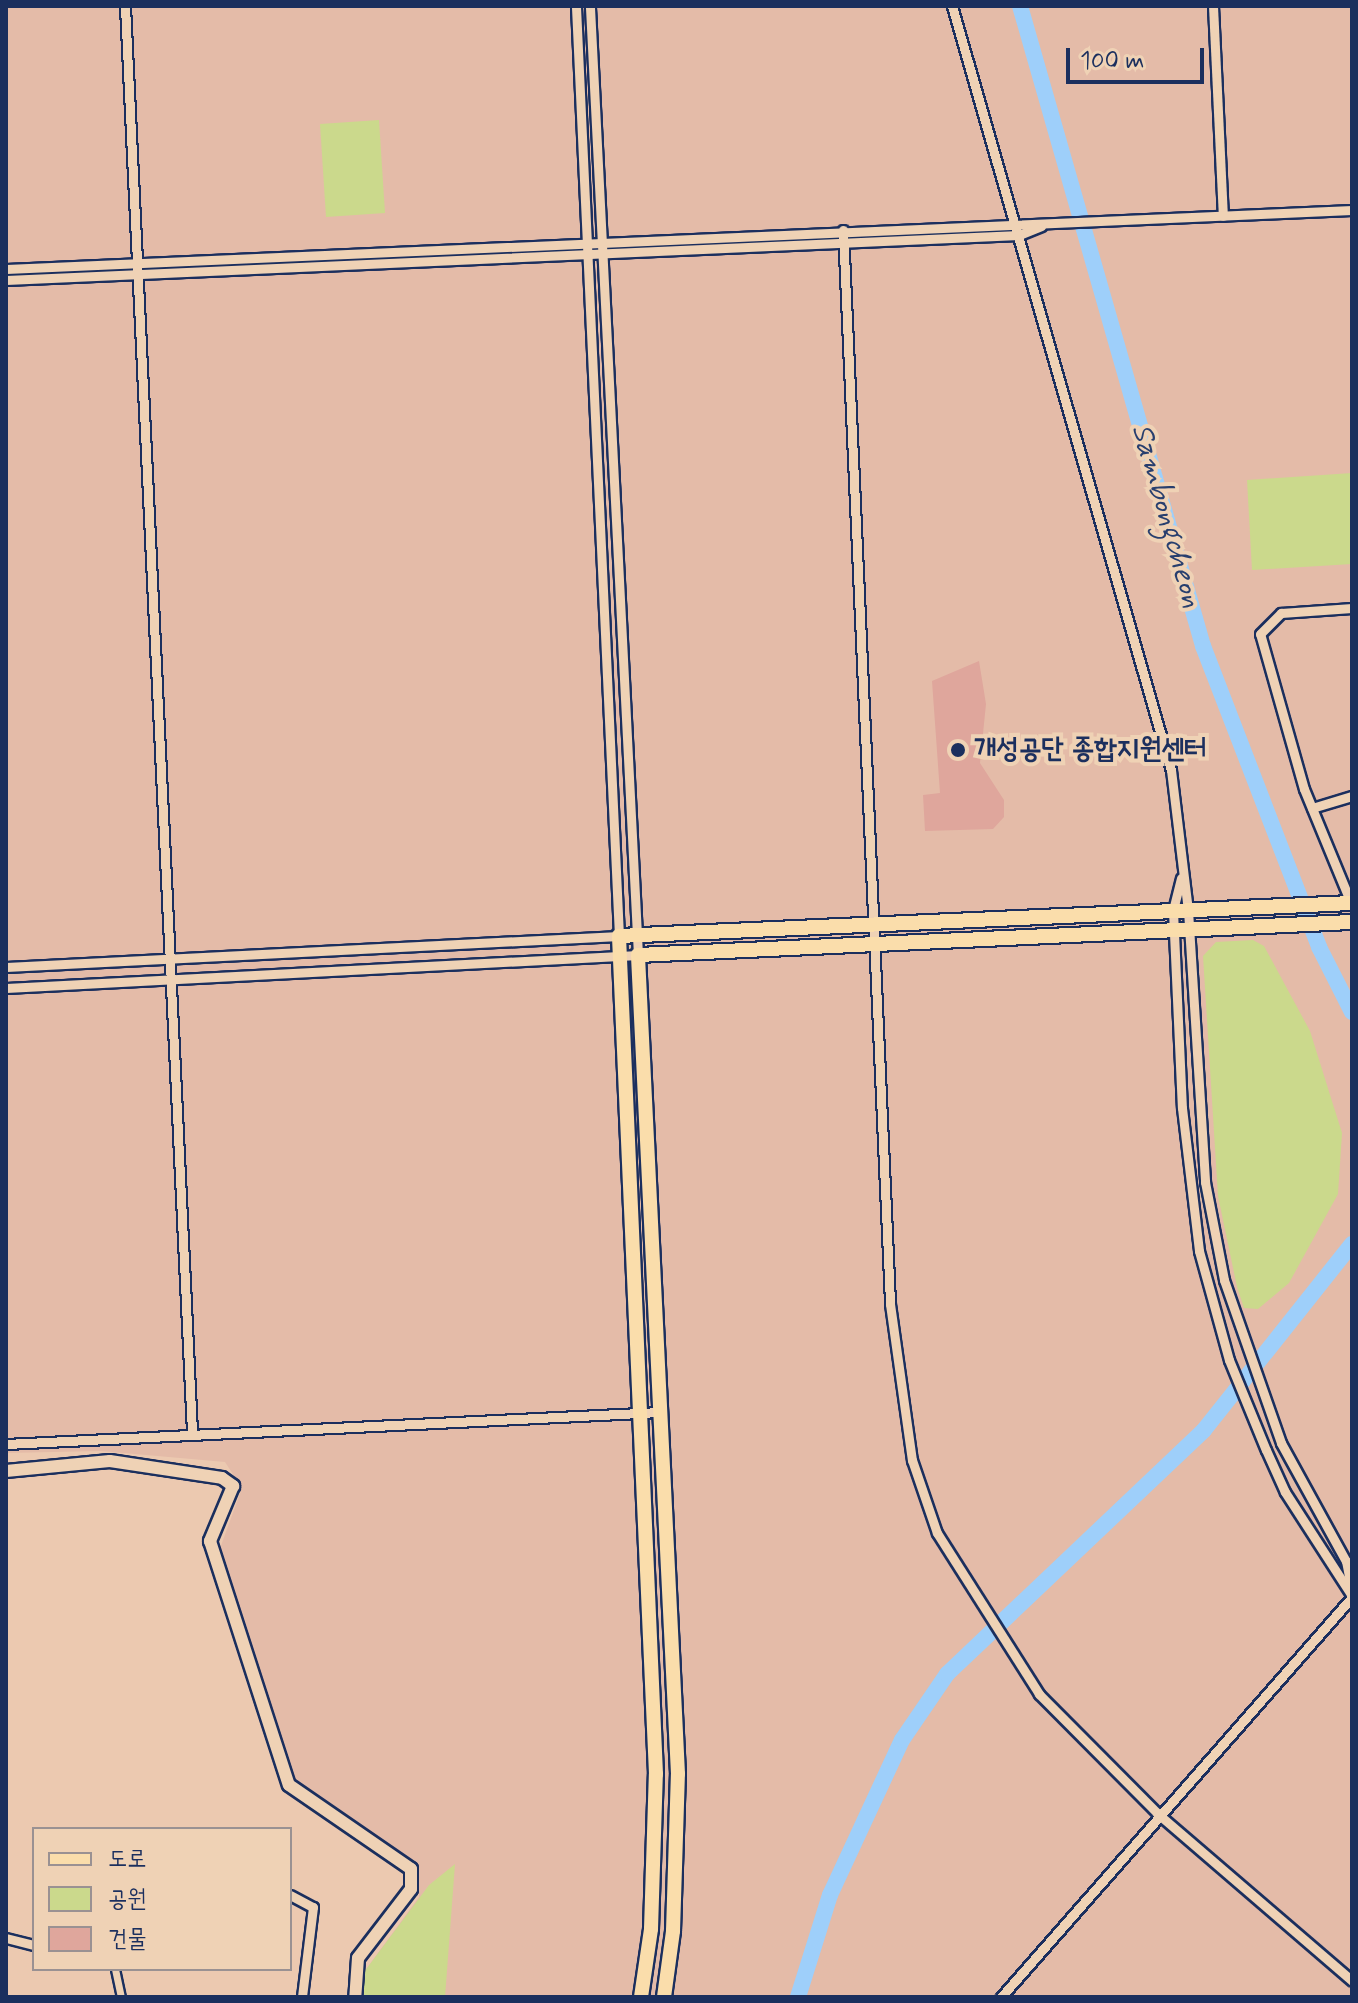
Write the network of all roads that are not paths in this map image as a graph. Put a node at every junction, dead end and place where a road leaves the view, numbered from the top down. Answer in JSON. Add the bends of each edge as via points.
{"nodes":[{"id":1,"x":125,"y":6,"type":"edge"},
{"id":2,"x":576,"y":6,"type":"edge"},
{"id":3,"x":590,"y":6,"type":"edge"},
{"id":4,"x":952,"y":6,"type":"edge"},
{"id":5,"x":1213,"y":6,"type":"edge"},
{"id":6,"x":1352,"y":210,"type":"edge"},
{"id":7,"x":1223,"y":216,"type":"junction"},
{"id":8,"x":1016,"y":222,"type":"junction"},
{"id":9,"x":1044,"y":225,"type":"junction"},
{"id":10,"x":843,"y":230,"type":"junction"},
{"id":11,"x":1019,"y":235,"type":"junction"},
{"id":12,"x":602,"y":241,"type":"junction"},
{"id":13,"x":587,"y":242,"type":"junction"},
{"id":14,"x":844,"y":242,"type":"junction"},
{"id":15,"x":603,"y":253,"type":"junction"},
{"id":16,"x":587,"y":254,"type":"junction"},
{"id":17,"x":138,"y":268,"type":"junction"},
{"id":18,"x":6,"y":269,"type":"edge"},
{"id":19,"x":6,"y":280,"type":"edge"},
{"id":20,"x":1352,"y":608,"type":"edge"},
{"id":21,"x":1352,"y":796,"type":"edge"},
{"id":22,"x":1312,"y":808,"type":"junction"},
{"id":23,"x":1181,"y":874,"type":"junction"},
{"id":24,"x":1352,"y":903,"type":"edge"},
{"id":25,"x":1180,"y":910,"type":"junction"},
{"id":26,"x":1352,"y":922,"type":"edge"},
{"id":27,"x":873,"y":925,"type":"junction"},
{"id":28,"x":1182,"y":930,"type":"junction"},
{"id":29,"x":637,"y":935,"type":"junction"},
{"id":30,"x":619,"y":936,"type":"junction"},
{"id":31,"x":874,"y":944,"type":"junction"},
{"id":32,"x":638,"y":955,"type":"junction"},
{"id":33,"x":620,"y":956,"type":"junction"},
{"id":34,"x":169,"y":959,"type":"junction"},
{"id":35,"x":6,"y":967,"type":"edge"},
{"id":36,"x":171,"y":980,"type":"junction"},
{"id":37,"x":6,"y":988,"type":"edge"},
{"id":38,"x":640,"y":1412,"type":"junction"},
{"id":39,"x":660,"y":1412,"type":"junction"},
{"id":40,"x":192,"y":1434,"type":"junction"},
{"id":41,"x":6,"y":1444,"type":"edge"},
{"id":42,"x":6,"y":1471,"type":"edge"},
{"id":43,"x":1352,"y":1595,"type":"edge"},
{"id":44,"x":1157,"y":1813,"type":"junction"},
{"id":45,"x":292,"y":1896,"type":"edge"},
{"id":46,"x":6,"y":1938,"type":"edge"},
{"id":47,"x":32,"y":1944,"type":"edge"},
{"id":48,"x":115,"y":1971,"type":"edge"},
{"id":49,"x":1352,"y":1981,"type":"edge"},
{"id":50,"x":121,"y":1997,"type":"edge"},
{"id":51,"x":302,"y":1997,"type":"edge"},
{"id":52,"x":355,"y":1997,"type":"edge"},
{"id":53,"x":641,"y":1997,"type":"edge"},
{"id":54,"x":664,"y":1997,"type":"edge"},
{"id":55,"x":1001,"y":1997,"type":"edge"}],
"edges":[{"from":1,"to":17,"type":"street"},
{"from":2,"to":13,"type":"street"},
{"from":3,"to":12,"type":"street"},
{"from":4,"to":8,"type":"street"},
{"from":5,"to":7,"type":"street"},
{"from":6,"to":7,"type":"street"},
{"from":7,"to":9,"type":"street"},
{"from":8,"to":9,"type":"street"},
{"from":8,"to":10,"type":"street"},
{"from":8,"to":11,"type":"street"},
{"from":9,"to":11,"type":"street"},
{"from":10,"to":12,"type":"street"},
{"from":10,"to":14,"type":"street"},
{"from":11,"to":14,"type":"street"},
{"from":11,"to":23,"type":"street","via":[[1158,714],[1173,783]]},
{"from":12,"to":13,"type":"street"},
{"from":12,"to":15,"type":"street"},
{"from":13,"to":16,"type":"street"},
{"from":13,"to":17,"type":"street"},
{"from":14,"to":15,"type":"street"},
{"from":14,"to":27,"type":"street"},
{"from":15,"to":16,"type":"street"},
{"from":15,"to":29,"type":"street"},
{"from":16,"to":17,"type":"street"},
{"from":16,"to":30,"type":"street"},
{"from":17,"to":18,"type":"street"},
{"from":17,"to":19,"type":"street"},
{"from":17,"to":34,"type":"street"},
{"from":20,"to":22,"type":"street","via":[[1281,613],[1260,634]]},
{"from":21,"to":22,"type":"street"},
{"from":22,"to":24,"type":"street"},
{"from":23,"to":25,"type":"street"},
{"from":23,"to":25,"type":"street"},
{"from":24,"to":25,"type":"main road"},
{"from":25,"to":27,"type":"main road"},
{"from":25,"to":28,"type":"street"},
{"from":25,"to":28,"type":"street"},
{"from":26,"to":28,"type":"main road"},
{"from":27,"to":29,"type":"main road"},
{"from":27,"to":31,"type":"street"},
{"from":28,"to":31,"type":"main road"},
{"from":28,"to":43,"type":"street","via":[[1205,1182],[1242,1342],[1300,1485],[1346,1561]]},
{"from":28,"to":43,"type":"street","via":[[1188,1188],[1229,1360],[1285,1492]]},
{"from":29,"to":30,"type":"main road"},
{"from":29,"to":32,"type":"street"},
{"from":30,"to":33,"type":"main road"},
{"from":30,"to":34,"type":"street"},
{"from":31,"to":32,"type":"main road"},
{"from":31,"to":44,"type":"street","via":[[900,1402],[937,1533],[999,1638],[1064,1722]]},
{"from":32,"to":33,"type":"street"},
{"from":32,"to":39,"type":"main road"},
{"from":33,"to":36,"type":"street"},
{"from":33,"to":38,"type":"main road"},
{"from":34,"to":35,"type":"street"},
{"from":34,"to":36,"type":"street"},
{"from":36,"to":37,"type":"street"},
{"from":36,"to":40,"type":"street"},
{"from":38,"to":39,"type":"street"},
{"from":38,"to":40,"type":"street"},
{"from":38,"to":53,"type":"main road","via":[[656,1774],[651,1929]]},
{"from":39,"to":54,"type":"main road","via":[[678,1774],[675,1900]]},
{"from":40,"to":41,"type":"street"},
{"from":42,"to":52,"type":"street","via":[[110,1461],[222,1478],[233,1486],[210,1541],[289,1785],[411,1869],[411,1889],[358,1958]]},
{"from":43,"to":44,"type":"street"},
{"from":44,"to":49,"type":"street"},
{"from":44,"to":55,"type":"street"},
{"from":45,"to":51,"type":"street","via":[[313,1907]]},
{"from":46,"to":47,"type":"street"},
{"from":48,"to":50,"type":"street"}]}
